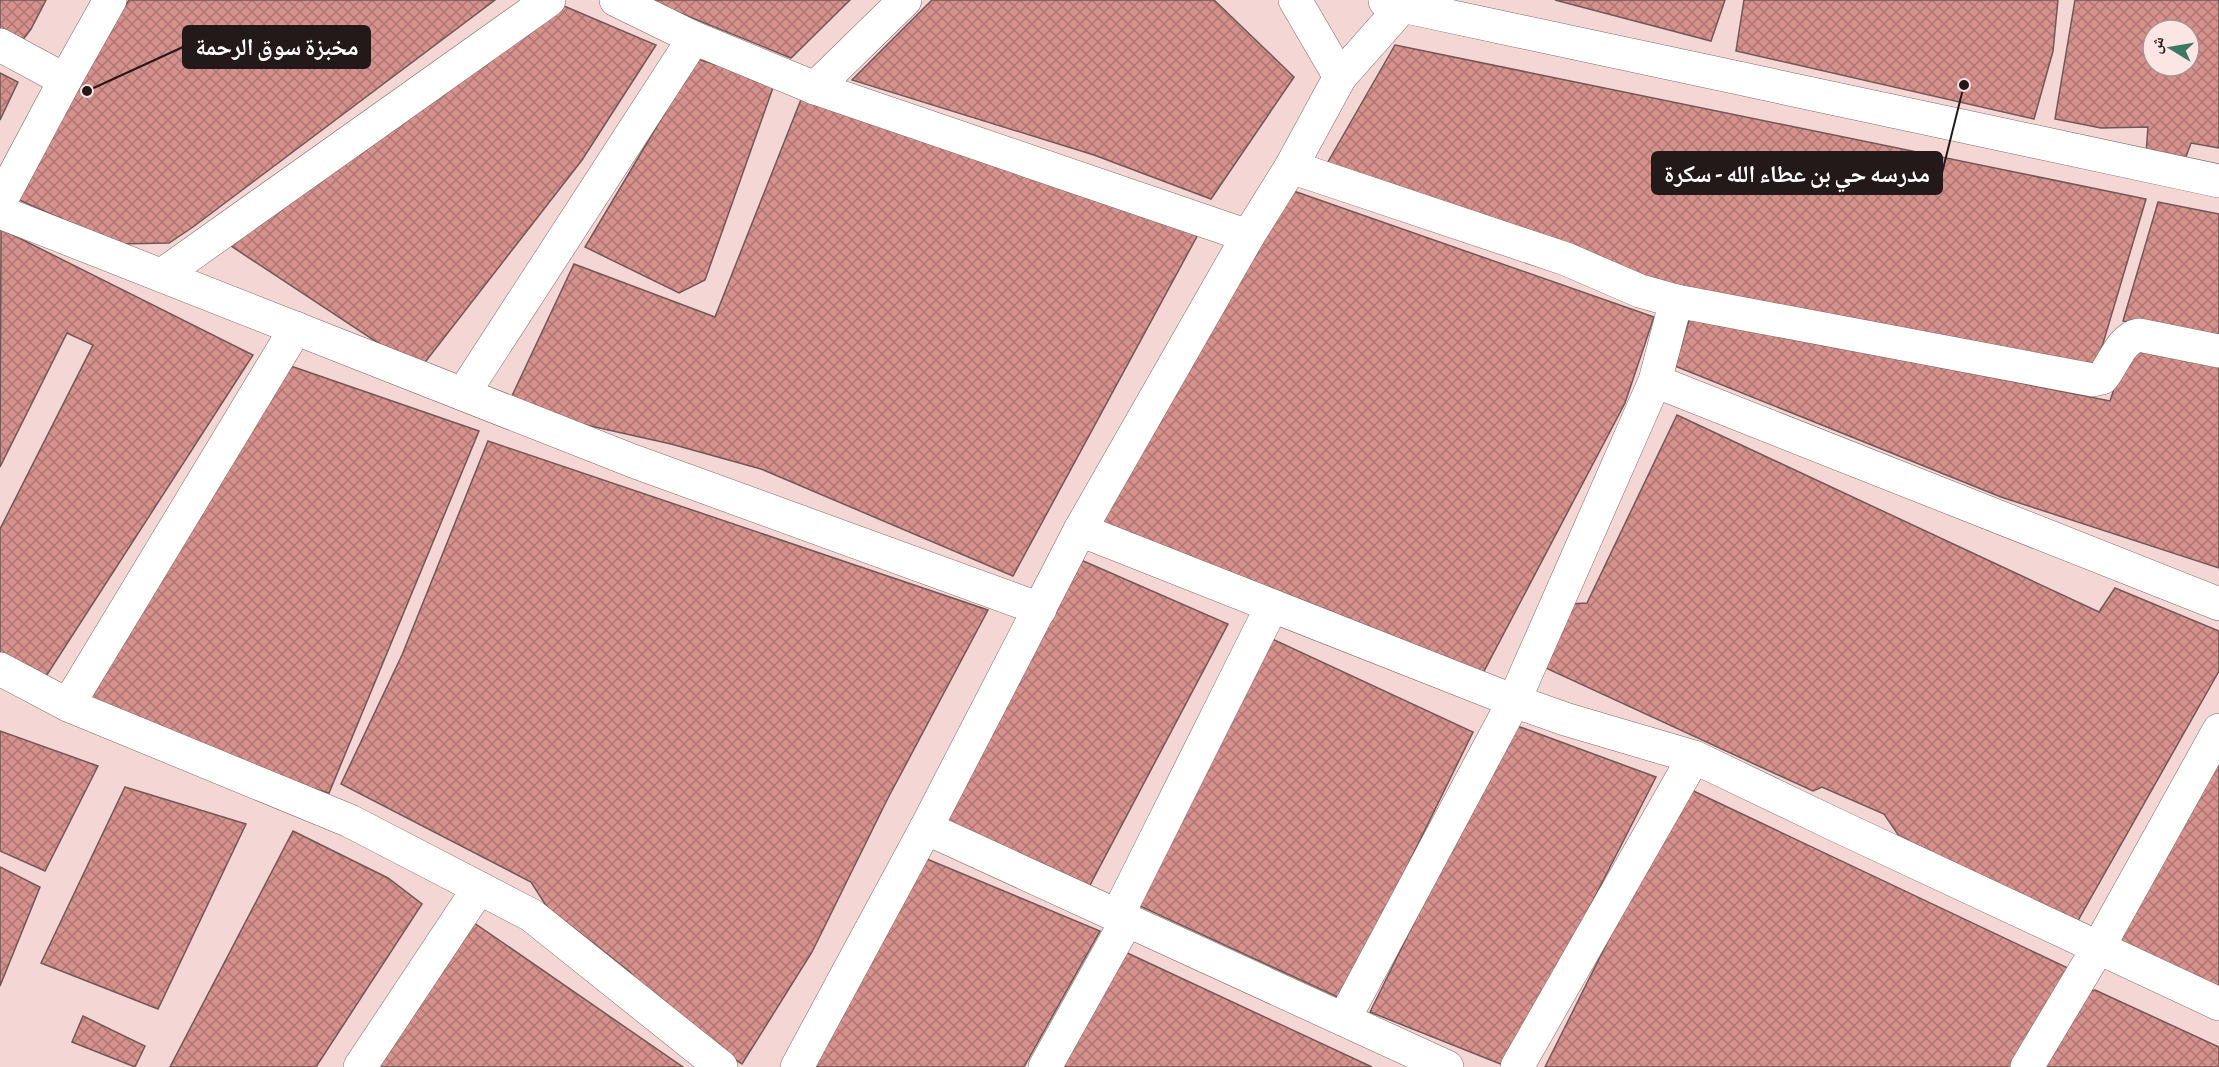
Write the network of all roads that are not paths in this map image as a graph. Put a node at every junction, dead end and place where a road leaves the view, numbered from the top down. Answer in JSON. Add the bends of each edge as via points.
{"nodes":[{"id":1,"x":110,"y":0,"type":"edge"},
{"id":2,"x":549,"y":0,"type":"edge"},
{"id":3,"x":616,"y":0,"type":"edge"},
{"id":4,"x":905,"y":0,"type":"edge"},
{"id":5,"x":1295,"y":0,"type":"edge"},
{"id":6,"x":1398,"y":2,"type":"edge"},
{"id":7,"x":694,"y":38,"type":"junction"},
{"id":8,"x":0,"y":45,"type":"edge"},
{"id":9,"x":1340,"y":77,"type":"junction"},
{"id":10,"x":64,"y":80,"type":"junction"},
{"id":11,"x":815,"y":88,"type":"junction"},
{"id":12,"x":1291,"y":167,"type":"junction"},
{"id":13,"x":2219,"y":181,"type":"edge"},
{"id":14,"x":0,"y":202,"type":"edge"},
{"id":15,"x":0,"y":212,"type":"edge"},
{"id":16,"x":1248,"y":236,"type":"junction"},
{"id":17,"x":162,"y":275,"type":"junction"},
{"id":18,"x":1676,"y":301,"type":"junction"},
{"id":19,"x":296,"y":328,"type":"junction"},
{"id":20,"x":2219,"y":351,"type":"edge"},
{"id":21,"x":1655,"y":381,"type":"junction"},
{"id":22,"x":464,"y":394,"type":"junction"},
{"id":23,"x":1080,"y":530,"type":"junction"},
{"id":24,"x":2219,"y":604,"type":"edge"},
{"id":25,"x":1272,"y":606,"type":"junction"},
{"id":26,"x":1040,"y":609,"type":"junction"},
{"id":27,"x":0,"y":669,"type":"edge"},
{"id":28,"x":1514,"y":701,"type":"junction"},
{"id":29,"x":68,"y":705,"type":"junction"},
{"id":30,"x":2219,"y":730,"type":"edge"},
{"id":31,"x":1694,"y":757,"type":"junction"},
{"id":32,"x":926,"y":828,"type":"junction"},
{"id":33,"x":479,"y":888,"type":"junction"},
{"id":34,"x":1122,"y":918,"type":"junction"},
{"id":35,"x":2098,"y":948,"type":"junction"},
{"id":36,"x":2219,"y":1004,"type":"edge"},
{"id":37,"x":1344,"y":1018,"type":"junction"},
{"id":38,"x":360,"y":1067,"type":"edge"},
{"id":39,"x":721,"y":1067,"type":"edge"},
{"id":40,"x":797,"y":1067,"type":"edge"},
{"id":41,"x":1045,"y":1067,"type":"edge"},
{"id":42,"x":1447,"y":1067,"type":"edge"},
{"id":43,"x":1517,"y":1067,"type":"edge"},
{"id":44,"x":2027,"y":1067,"type":"edge"}],
"edges":[{"from":1,"to":10,"type":"street"},
{"from":2,"to":17,"type":"street"},
{"from":3,"to":7,"type":"street"},
{"from":4,"to":11,"type":"street"},
{"from":5,"to":9,"type":"street"},
{"from":6,"to":9,"type":"street"},
{"from":6,"to":13,"type":"street"},
{"from":7,"to":11,"type":"street"},
{"from":7,"to":22,"type":"street"},
{"from":8,"to":10,"type":"street"},
{"from":9,"to":12,"type":"street"},
{"from":10,"to":14,"type":"street"},
{"from":11,"to":16,"type":"street"},
{"from":12,"to":16,"type":"street"},
{"from":12,"to":18,"type":"street","via":[[1566,259],[1640,291]]},
{"from":15,"to":17,"type":"street"},
{"from":16,"to":23,"type":"street"},
{"from":17,"to":19,"type":"street"},
{"from":18,"to":20,"type":"street","via":[[2093,380],[2102,378],[2125,342],[2139,335]]},
{"from":18,"to":21,"type":"street"},
{"from":19,"to":22,"type":"street"},
{"from":19,"to":29,"type":"street"},
{"from":21,"to":24,"type":"street"},
{"from":21,"to":28,"type":"street"},
{"from":22,"to":26,"type":"street","via":[[633,461]]},
{"from":23,"to":25,"type":"street"},
{"from":23,"to":26,"type":"street"},
{"from":25,"to":28,"type":"street"},
{"from":25,"to":34,"type":"street"},
{"from":26,"to":32,"type":"street"},
{"from":27,"to":29,"type":"street"},
{"from":28,"to":31,"type":"street"},
{"from":28,"to":37,"type":"street"},
{"from":29,"to":33,"type":"street","via":[[350,821]]},
{"from":30,"to":35,"type":"street"},
{"from":31,"to":35,"type":"street"},
{"from":31,"to":43,"type":"street"},
{"from":32,"to":34,"type":"street"},
{"from":32,"to":40,"type":"street"},
{"from":33,"to":38,"type":"street"},
{"from":33,"to":39,"type":"street","via":[[531,915]]},
{"from":34,"to":37,"type":"street"},
{"from":34,"to":41,"type":"street"},
{"from":35,"to":36,"type":"street"},
{"from":35,"to":44,"type":"street"},
{"from":37,"to":42,"type":"street"}]}
